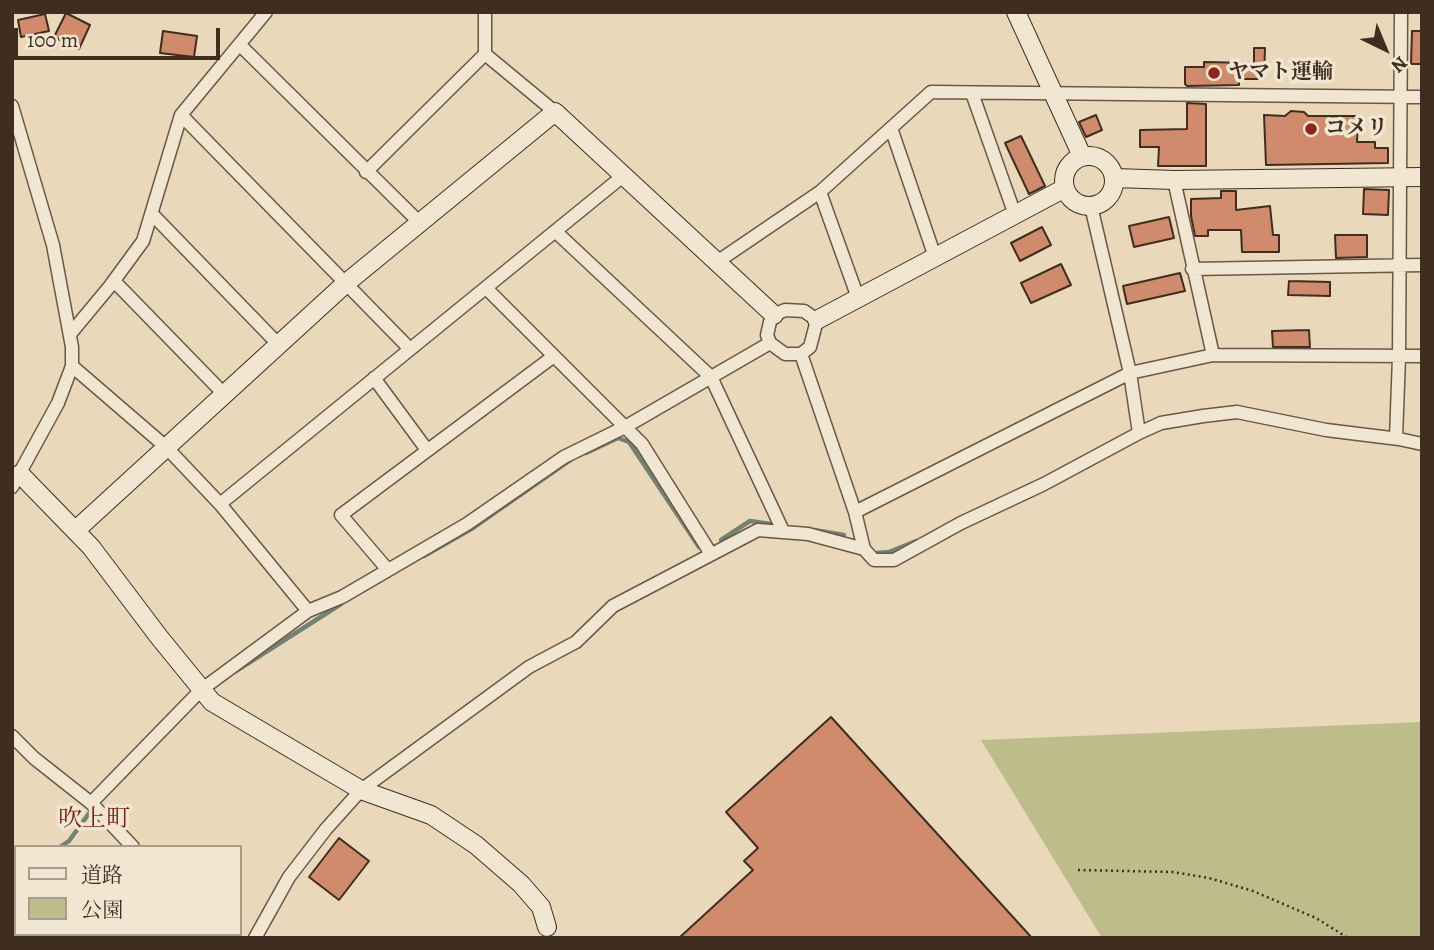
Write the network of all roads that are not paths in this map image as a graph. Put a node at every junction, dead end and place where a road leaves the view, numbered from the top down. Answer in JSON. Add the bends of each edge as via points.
{"nodes":[{"id":1,"x":266,"y":12,"type":"edge"},
{"id":2,"x":485,"y":12,"type":"edge"},
{"id":3,"x":1016,"y":12,"type":"edge"},
{"id":4,"x":1401,"y":12,"type":"edge"},
{"id":5,"x":240,"y":45,"type":"junction"},
{"id":6,"x":485,"y":54,"type":"junction"},
{"id":7,"x":972,"y":93,"type":"junction"},
{"id":8,"x":1053,"y":94,"type":"junction"},
{"id":9,"x":1401,"y":97,"type":"junction"},
{"id":10,"x":1422,"y":97,"type":"edge"},
{"id":11,"x":12,"y":106,"type":"edge"},
{"id":12,"x":555,"y":112,"type":"junction"},
{"id":13,"x":181,"y":115,"type":"junction"},
{"id":14,"x":891,"y":128,"type":"junction"},
{"id":15,"x":1082,"y":156,"type":"junction"},
{"id":16,"x":366,"y":172,"type":"junction"},
{"id":17,"x":623,"y":176,"type":"junction"},
{"id":18,"x":1422,"y":177,"type":"edge"},
{"id":19,"x":1115,"y":178,"type":"junction"},
{"id":20,"x":1402,"y":178,"type":"junction"},
{"id":21,"x":1174,"y":180,"type":"junction"},
{"id":22,"x":1065,"y":188,"type":"junction"},
{"id":23,"x":820,"y":192,"type":"junction"},
{"id":24,"x":1091,"y":206,"type":"junction"},
{"id":25,"x":152,"y":214,"type":"junction"},
{"id":26,"x":1015,"y":215,"type":"junction"},
{"id":27,"x":419,"y":222,"type":"junction"},
{"id":28,"x":555,"y":231,"type":"junction"},
{"id":29,"x":935,"y":257,"type":"junction"},
{"id":30,"x":717,"y":262,"type":"junction"},
{"id":31,"x":1401,"y":264,"type":"junction"},
{"id":32,"x":1422,"y":265,"type":"edge"},
{"id":33,"x":1192,"y":269,"type":"junction"},
{"id":34,"x":114,"y":281,"type":"junction"},
{"id":35,"x":345,"y":284,"type":"junction"},
{"id":36,"x":486,"y":288,"type":"junction"},
{"id":37,"x":858,"y":298,"type":"junction"},
{"id":38,"x":775,"y":315,"type":"junction"},
{"id":39,"x":817,"y":320,"type":"junction"},
{"id":40,"x":71,"y":333,"type":"junction"},
{"id":41,"x":770,"y":343,"type":"junction"},
{"id":42,"x":278,"y":344,"type":"junction"},
{"id":43,"x":410,"y":349,"type":"junction"},
{"id":44,"x":801,"y":354,"type":"junction"},
{"id":45,"x":1213,"y":355,"type":"junction"},
{"id":46,"x":554,"y":356,"type":"junction"},
{"id":47,"x":1422,"y":356,"type":"edge"},
{"id":48,"x":1399,"y":357,"type":"junction"},
{"id":49,"x":72,"y":366,"type":"junction"},
{"id":50,"x":1130,"y":373,"type":"junction"},
{"id":51,"x":711,"y":377,"type":"junction"},
{"id":52,"x":374,"y":378,"type":"junction"},
{"id":53,"x":224,"y":394,"type":"junction"},
{"id":54,"x":625,"y":427,"type":"junction"},
{"id":55,"x":1139,"y":433,"type":"junction"},
{"id":56,"x":1395,"y":438,"type":"junction"},
{"id":57,"x":1422,"y":444,"type":"edge"},
{"id":58,"x":166,"y":447,"type":"junction"},
{"id":59,"x":427,"y":450,"type":"junction"},
{"id":60,"x":16,"y":481,"type":"edge"},
{"id":61,"x":220,"y":503,"type":"junction"},
{"id":62,"x":855,"y":512,"type":"junction"},
{"id":63,"x":76,"y":530,"type":"junction"},
{"id":64,"x":783,"y":531,"type":"junction"},
{"id":65,"x":864,"y":549,"type":"junction"},
{"id":66,"x":711,"y":554,"type":"junction"},
{"id":67,"x":388,"y":570,"type":"junction"},
{"id":68,"x":308,"y":611,"type":"junction"},
{"id":69,"x":201,"y":690,"type":"junction"},
{"id":70,"x":12,"y":736,"type":"edge"},
{"id":71,"x":361,"y":790,"type":"junction"},
{"id":72,"x":91,"y":803,"type":"junction"},
{"id":73,"x":132,"y":845,"type":"edge"},
{"id":74,"x":547,"y":927,"type":"dead end"},
{"id":75,"x":255,"y":938,"type":"edge"}],
"edges":[{"from":1,"to":5,"type":"street"},
{"from":2,"to":6,"type":"street"},
{"from":3,"to":8,"type":"street"},
{"from":4,"to":9,"type":"street"},
{"from":5,"to":13,"type":"street"},
{"from":5,"to":16,"type":"street"},
{"from":6,"to":12,"type":"street"},
{"from":6,"to":16,"type":"street"},
{"from":7,"to":8,"type":"street"},
{"from":7,"to":14,"type":"street","via":[[931,92]]},
{"from":7,"to":26,"type":"street"},
{"from":8,"to":9,"type":"street"},
{"from":8,"to":15,"type":"street"},
{"from":9,"to":10,"type":"street"},
{"from":9,"to":20,"type":"street"},
{"from":11,"to":40,"type":"street","via":[[53,245]]},
{"from":12,"to":17,"type":"street"},
{"from":12,"to":27,"type":"street"},
{"from":13,"to":25,"type":"street"},
{"from":13,"to":35,"type":"street"},
{"from":14,"to":23,"type":"street"},
{"from":14,"to":29,"type":"street"},
{"from":15,"to":19,"type":"street","via":[[1097,156],[1109,164]]},
{"from":15,"to":22,"type":"street","via":[[1064,175]]},
{"from":16,"to":27,"type":"street"},
{"from":17,"to":28,"type":"street"},
{"from":17,"to":30,"type":"street"},
{"from":18,"to":20,"type":"street"},
{"from":19,"to":21,"type":"street"},
{"from":19,"to":24,"type":"street","via":[[1104,201]]},
{"from":20,"to":21,"type":"street"},
{"from":20,"to":31,"type":"street"},
{"from":21,"to":33,"type":"street"},
{"from":22,"to":24,"type":"street","via":[[1071,198]]},
{"from":22,"to":26,"type":"street"},
{"from":23,"to":30,"type":"street"},
{"from":23,"to":37,"type":"street"},
{"from":24,"to":50,"type":"street"},
{"from":25,"to":34,"type":"street","via":[[143,240]]},
{"from":25,"to":42,"type":"street"},
{"from":26,"to":29,"type":"street"},
{"from":27,"to":35,"type":"street"},
{"from":28,"to":36,"type":"street"},
{"from":28,"to":51,"type":"street"},
{"from":29,"to":37,"type":"street"},
{"from":30,"to":38,"type":"street"},
{"from":31,"to":32,"type":"street"},
{"from":31,"to":33,"type":"street"},
{"from":31,"to":48,"type":"street"},
{"from":33,"to":45,"type":"street"},
{"from":34,"to":40,"type":"street"},
{"from":34,"to":53,"type":"street"},
{"from":35,"to":42,"type":"street"},
{"from":35,"to":43,"type":"street"},
{"from":36,"to":43,"type":"street"},
{"from":36,"to":46,"type":"street"},
{"from":37,"to":39,"type":"street"},
{"from":38,"to":39,"type":"street","via":[[785,310],[804,311]]},
{"from":38,"to":41,"type":"street","via":[[767,335]]},
{"from":39,"to":44,"type":"street","via":[[810,346]]},
{"from":40,"to":49,"type":"street"},
{"from":41,"to":44,"type":"street","via":[[785,354]]},
{"from":41,"to":51,"type":"street"},
{"from":42,"to":53,"type":"street"},
{"from":43,"to":52,"type":"street"},
{"from":44,"to":62,"type":"street"},
{"from":45,"to":48,"type":"street"},
{"from":45,"to":50,"type":"street"},
{"from":46,"to":54,"type":"street"},
{"from":46,"to":59,"type":"street"},
{"from":47,"to":48,"type":"street"},
{"from":48,"to":56,"type":"street"},
{"from":49,"to":58,"type":"street"},
{"from":49,"to":60,"type":"street","via":[[58,403]]},
{"from":50,"to":55,"type":"street"},
{"from":50,"to":62,"type":"street"},
{"from":51,"to":54,"type":"street"},
{"from":51,"to":64,"type":"street"},
{"from":52,"to":59,"type":"street"},
{"from":52,"to":61,"type":"street"},
{"from":53,"to":58,"type":"street"},
{"from":54,"to":66,"type":"street","via":[[642,444]]},
{"from":54,"to":67,"type":"street","via":[[564,457],[467,524]]},
{"from":55,"to":56,"type":"street","via":[[1161,424],[1237,412]]},
{"from":55,"to":65,"type":"street","via":[[894,560],[874,561]]},
{"from":56,"to":57,"type":"street"},
{"from":58,"to":61,"type":"street"},
{"from":58,"to":63,"type":"street"},
{"from":59,"to":67,"type":"street","via":[[341,514]]},
{"from":60,"to":63,"type":"street"},
{"from":61,"to":68,"type":"street"},
{"from":62,"to":65,"type":"street"},
{"from":63,"to":69,"type":"street"},
{"from":64,"to":65,"type":"street"},
{"from":64,"to":66,"type":"street","via":[[758,530]]},
{"from":66,"to":71,"type":"street","via":[[613,606],[576,642],[529,667]]},
{"from":67,"to":68,"type":"street"},
{"from":68,"to":69,"type":"street"},
{"from":69,"to":71,"type":"street","via":[[212,702]]},
{"from":69,"to":72,"type":"street"},
{"from":70,"to":72,"type":"street"},
{"from":71,"to":74,"type":"street","via":[[431,815],[476,845],[535,899]]},
{"from":71,"to":75,"type":"street","via":[[289,877]]},
{"from":72,"to":73,"type":"street"}]}
